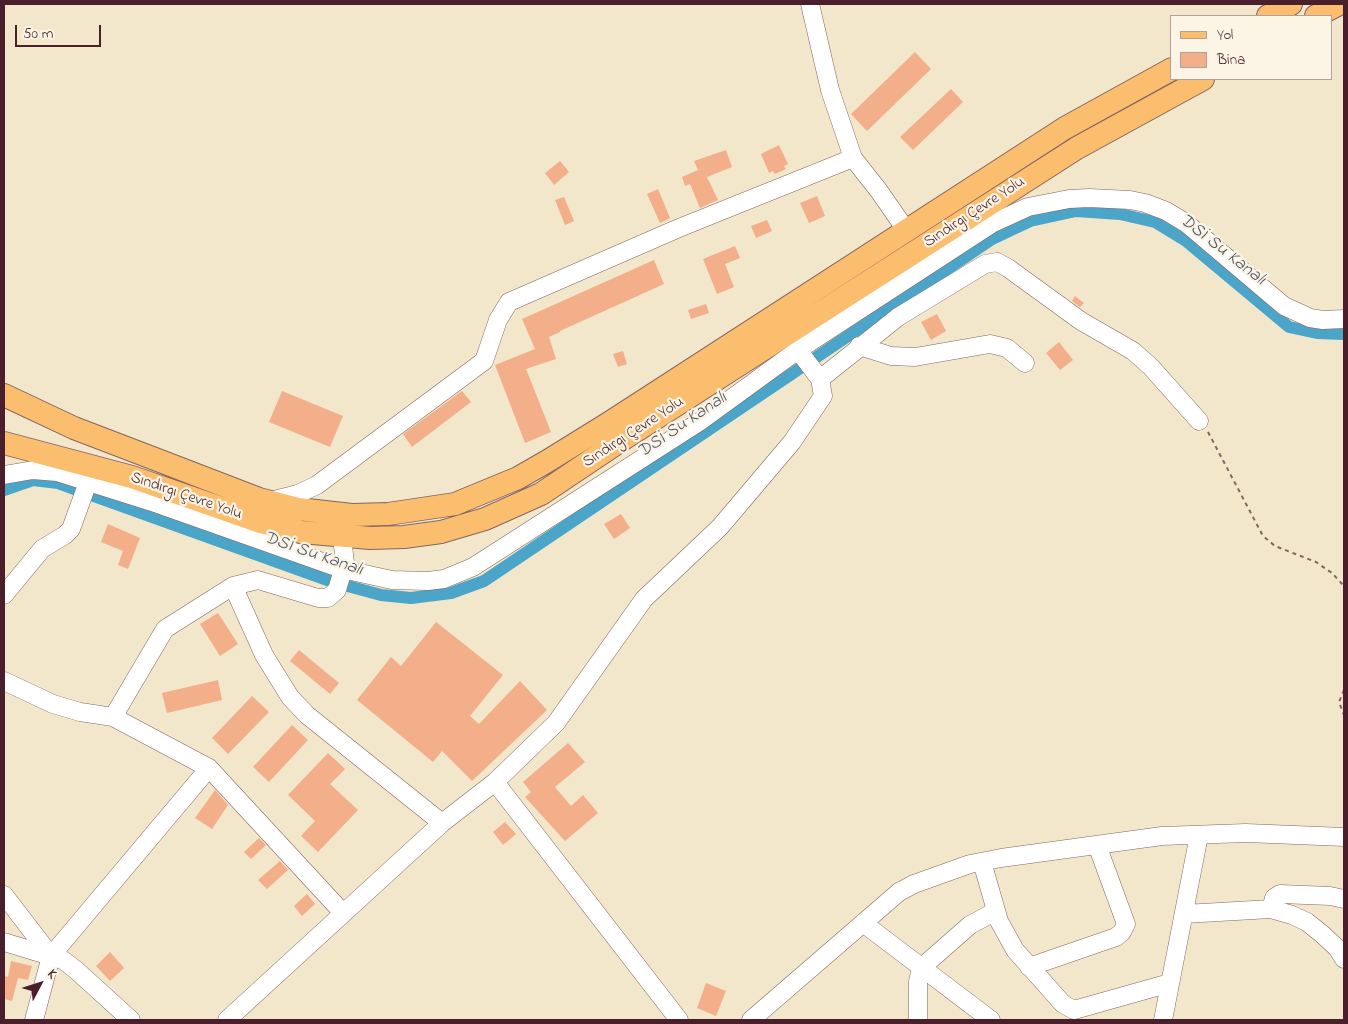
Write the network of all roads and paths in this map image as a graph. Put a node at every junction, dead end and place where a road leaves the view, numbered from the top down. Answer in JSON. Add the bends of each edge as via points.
{"nodes":[{"id":1,"x":810,"y":4,"type":"edge"},
{"id":2,"x":1290,"y":4,"type":"edge"},
{"id":3,"x":1339,"y":4,"type":"edge"},
{"id":4,"x":1270,"y":15,"type":"edge"},
{"id":5,"x":1318,"y":15,"type":"edge"},
{"id":6,"x":1170,"y":70,"type":"edge"},
{"id":7,"x":1201,"y":80,"type":"edge"},
{"id":8,"x":853,"y":158,"type":"junction"},
{"id":9,"x":906,"y":230,"type":"junction"},
{"id":10,"x":828,"y":308,"type":"junction"},
{"id":11,"x":1344,"y":319,"type":"edge"},
{"id":12,"x":859,"y":346,"type":"junction"},
{"id":13,"x":1025,"y":363,"type":"dead end"},
{"id":14,"x":808,"y":364,"type":"junction"},
{"id":15,"x":4,"y":395,"type":"edge"},
{"id":16,"x":1199,"y":421,"type":"joint"},
{"id":17,"x":10,"y":449,"type":"edge"},
{"id":18,"x":4,"y":475,"type":"edge"},
{"id":19,"x":85,"y":490,"type":"junction"},
{"id":20,"x":270,"y":502,"type":"junction"},
{"id":21,"x":342,"y":536,"type":"junction"},
{"id":22,"x":340,"y":578,"type":"junction"},
{"id":23,"x":233,"y":586,"type":"junction"},
{"id":24,"x":1344,"y":586,"type":"edge"},
{"id":25,"x":4,"y":595,"type":"edge"},
{"id":26,"x":4,"y":681,"type":"edge"},
{"id":27,"x":1344,"y":690,"type":"edge"},
{"id":28,"x":1344,"y":715,"type":"edge"},
{"id":29,"x":113,"y":717,"type":"junction"},
{"id":30,"x":209,"y":768,"type":"junction"},
{"id":31,"x":496,"y":782,"type":"junction"},
{"id":32,"x":442,"y":822,"type":"junction"},
{"id":33,"x":1199,"y":835,"type":"junction"},
{"id":34,"x":1344,"y":837,"type":"edge"},
{"id":35,"x":1097,"y":845,"type":"junction"},
{"id":36,"x":982,"y":862,"type":"junction"},
{"id":37,"x":4,"y":895,"type":"edge"},
{"id":38,"x":1344,"y":899,"type":"edge"},
{"id":39,"x":1271,"y":909,"type":"junction"},
{"id":40,"x":996,"y":911,"type":"junction"},
{"id":41,"x":343,"y":913,"type":"junction"},
{"id":42,"x":1184,"y":914,"type":"junction"},
{"id":43,"x":863,"y":923,"type":"junction"},
{"id":44,"x":4,"y":942,"type":"edge"},
{"id":45,"x":51,"y":956,"type":"junction"},
{"id":46,"x":1344,"y":959,"type":"edge"},
{"id":47,"x":1029,"y":967,"type":"junction"},
{"id":48,"x":922,"y":968,"type":"junction"},
{"id":49,"x":1170,"y":983,"type":"junction"},
{"id":50,"x":34,"y":1020,"type":"edge"},
{"id":51,"x":131,"y":1020,"type":"edge"},
{"id":52,"x":227,"y":1020,"type":"edge"},
{"id":53,"x":679,"y":1020,"type":"edge"},
{"id":54,"x":751,"y":1020,"type":"edge"},
{"id":55,"x":918,"y":1020,"type":"edge"},
{"id":56,"x":991,"y":1020,"type":"edge"},
{"id":57,"x":1163,"y":1020,"type":"edge"}],
"edges":[{"from":1,"to":8,"type":"street","via":[[830,90]]},
{"from":2,"to":4,"type":"main road"},
{"from":3,"to":5,"type":"main road"},
{"from":6,"to":9,"type":"main road","name":"Sındırgı Çevre Yolu","via":[[1065,128]]},
{"from":7,"to":10,"type":"main road","name":"Sındırgı Çevre Yolu","via":[[1077,148]]},
{"from":8,"to":9,"type":"street"},
{"from":8,"to":20,"type":"street","via":[[679,228],[509,302],[498,320],[484,361],[317,485]]},
{"from":9,"to":10,"type":"main road","via":[[906,244]]},
{"from":9,"to":20,"type":"main road","name":"Sındırgı Çevre Yolu","via":[[610,423],[518,478],[491,490],[455,504],[388,514],[352,515],[298,509]]},
{"from":10,"to":21,"type":"main road","name":"Sındırgı Çevre Yolu","via":[[620,440],[560,482],[520,504],[441,532],[404,537]]},
{"from":11,"to":14,"type":"street","via":[[1310,318],[1284,306],[1186,223],[1166,211],[1130,200],[1069,199],[1028,207],[993,223]]},
{"from":12,"to":13,"type":"street","via":[[891,356],[916,357],[990,344],[1007,348]]},
{"from":12,"to":14,"type":"street"},
{"from":12,"to":16,"type":"street","via":[[898,317],[985,264],[997,262],[1081,321],[1133,351]]},
{"from":14,"to":22,"type":"street","via":[[677,437],[466,571],[444,579],[410,582],[373,577]]},
{"from":14,"to":31,"type":"street","via":[[823,389],[820,402],[792,442],[720,527],[644,599],[556,723]]},
{"from":15,"to":20,"type":"main road","name":"Sındırgı Çevre Yolu","via":[[74,428]]},
{"from":16,"to":24,"type":"path","via":[[1217,445],[1263,536],[1275,546],[1316,562]]},
{"from":17,"to":21,"type":"main road","name":"Sındırgı Çevre Yolu","via":[[132,477],[261,522],[301,532]]},
{"from":18,"to":19,"type":"street","via":[[44,470]]},
{"from":19,"to":22,"type":"street","via":[[158,504]]},
{"from":19,"to":25,"type":"street","via":[[71,529],[42,549]]},
{"from":21,"to":22,"type":"street","via":[[345,563]]},
{"from":22,"to":23,"type":"street","via":[[328,598],[258,580]]},
{"from":23,"to":29,"type":"street","via":[[165,629]]},
{"from":23,"to":32,"type":"street","via":[[264,655],[290,697],[307,715]]},
{"from":26,"to":29,"type":"street","via":[[53,704]]},
{"from":27,"to":28,"type":"path","via":[[1339,702]]},
{"from":29,"to":30,"type":"street"},
{"from":30,"to":41,"type":"street"},
{"from":30,"to":45,"type":"street"},
{"from":31,"to":32,"type":"street"},
{"from":31,"to":53,"type":"street"},
{"from":32,"to":41,"type":"street"},
{"from":33,"to":34,"type":"street","via":[[1246,833]]},
{"from":33,"to":35,"type":"street","via":[[1162,836]]},
{"from":33,"to":42,"type":"street"},
{"from":35,"to":36,"type":"street"},
{"from":35,"to":47,"type":"street","via":[[1126,924],[1122,932],[1116,938]]},
{"from":36,"to":40,"type":"street"},
{"from":36,"to":43,"type":"street","via":[[914,884],[899,892]]},
{"from":37,"to":45,"type":"street"},
{"from":38,"to":39,"type":"street","via":[[1280,894],[1274,898]]},
{"from":39,"to":42,"type":"street"},
{"from":39,"to":46,"type":"street","via":[[1307,922],[1337,948]]},
{"from":40,"to":47,"type":"street","via":[[1015,950]]},
{"from":40,"to":48,"type":"street","via":[[970,925]]},
{"from":41,"to":52,"type":"street"},
{"from":42,"to":49,"type":"street"},
{"from":43,"to":48,"type":"street"},
{"from":43,"to":54,"type":"street"},
{"from":44,"to":45,"type":"street"},
{"from":45,"to":50,"type":"street"},
{"from":45,"to":51,"type":"street","via":[[76,970]]},
{"from":47,"to":49,"type":"street","via":[[1063,1004],[1074,1010]]},
{"from":48,"to":55,"type":"street","via":[[918,982]]},
{"from":48,"to":56,"type":"street"},
{"from":49,"to":57,"type":"street"}]}
